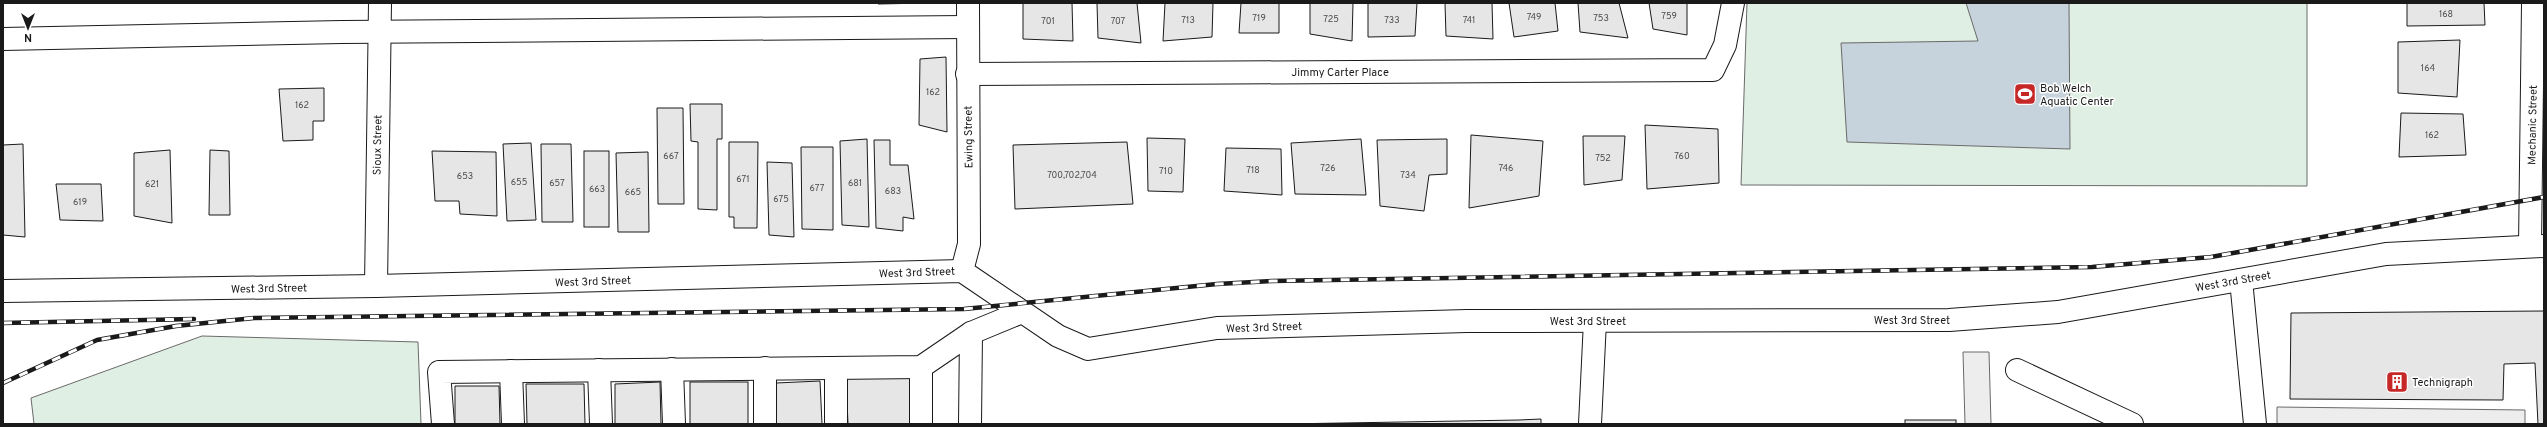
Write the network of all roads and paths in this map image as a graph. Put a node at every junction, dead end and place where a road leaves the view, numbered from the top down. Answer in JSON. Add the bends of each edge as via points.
{"nodes":[{"id":1,"x":380,"y":3,"type":"edge"},
{"id":2,"x":968,"y":3,"type":"edge"},
{"id":3,"x":1733,"y":3,"type":"edge"},
{"id":4,"x":2533,"y":3,"type":"edge"},
{"id":5,"x":967,"y":27,"type":"junction"},
{"id":6,"x":380,"y":33,"type":"junction"},
{"id":7,"x":3,"y":39,"type":"edge"},
{"id":8,"x":967,"y":74,"type":"junction"},
{"id":9,"x":2537,"y":246,"type":"edge"},
{"id":10,"x":962,"y":271,"type":"junction"},
{"id":11,"x":2241,"y":280,"type":"junction"},
{"id":12,"x":376,"y":286,"type":"junction"},
{"id":13,"x":3,"y":291,"type":"edge"},
{"id":14,"x":1022,"y":312,"type":"junction"},
{"id":15,"x":1595,"y":321,"type":"junction"},
{"id":16,"x":970,"y":333,"type":"junction"},
{"id":17,"x":765,"y":368,"type":"junction"},
{"id":18,"x":836,"y":368,"type":"junction"},
{"id":19,"x":921,"y":368,"type":"junction"},
{"id":20,"x":672,"y":369,"type":"junction"},
{"id":21,"x":599,"y":370,"type":"junction"},
{"id":22,"x":2016,"y":370,"type":"dead end"},
{"id":23,"x":511,"y":371,"type":"junction"},
{"id":24,"x":443,"y":424,"type":"edge"},
{"id":25,"x":513,"y":424,"type":"edge"},
{"id":26,"x":601,"y":424,"type":"edge"},
{"id":27,"x":674,"y":424,"type":"edge"},
{"id":28,"x":765,"y":424,"type":"edge"},
{"id":29,"x":836,"y":424,"type":"edge"},
{"id":30,"x":921,"y":424,"type":"edge"},
{"id":31,"x":970,"y":424,"type":"edge"},
{"id":32,"x":1590,"y":424,"type":"edge"},
{"id":33,"x":2132,"y":424,"type":"edge"},
{"id":34,"x":2255,"y":424,"type":"edge"}],
"edges":[{"from":1,"to":6,"type":"street","name":"Sioux Street"},
{"from":2,"to":5,"type":"street","name":"Ewing Street"},
{"from":3,"to":8,"type":"street","name":"Jimmy Carter Place","via":[[1725,45],[1713,70]]},
{"from":4,"to":9,"type":"street","name":"Mechanic Street"},
{"from":5,"to":6,"type":"street"},
{"from":5,"to":8,"type":"street","name":"Ewing Street"},
{"from":6,"to":7,"type":"street"},
{"from":6,"to":12,"type":"street","name":"Sioux Street"},
{"from":8,"to":10,"type":"street","name":"Ewing Street","via":[[969,244]]},
{"from":9,"to":11,"type":"street","name":"West 3rd Street","via":[[2386,254]]},
{"from":10,"to":12,"type":"street","name":"West 3rd Street"},
{"from":10,"to":14,"type":"street","name":"West 3rd Street"},
{"from":11,"to":15,"type":"street","name":"West 3rd Street","via":[[2058,312],[1949,320]]},
{"from":11,"to":34,"type":"street"},
{"from":12,"to":13,"type":"street","name":"West 3rd Street"},
{"from":14,"to":15,"type":"street","name":"West 3rd Street","via":[[1058,336],[1088,349],[1217,328],[1467,321]]},
{"from":14,"to":16,"type":"street"},
{"from":15,"to":32,"type":"street"},
{"from":16,"to":19,"type":"street"},
{"from":16,"to":31,"type":"street"},
{"from":17,"to":18,"type":"street"},
{"from":17,"to":20,"type":"street"},
{"from":17,"to":28,"type":"street"},
{"from":18,"to":19,"type":"street"},
{"from":18,"to":29,"type":"street"},
{"from":19,"to":30,"type":"street"},
{"from":20,"to":21,"type":"street"},
{"from":20,"to":27,"type":"street"},
{"from":21,"to":23,"type":"street"},
{"from":21,"to":26,"type":"street"},
{"from":22,"to":33,"type":"street"},
{"from":23,"to":24,"type":"street","via":[[440,372]]},
{"from":23,"to":25,"type":"street"}]}
